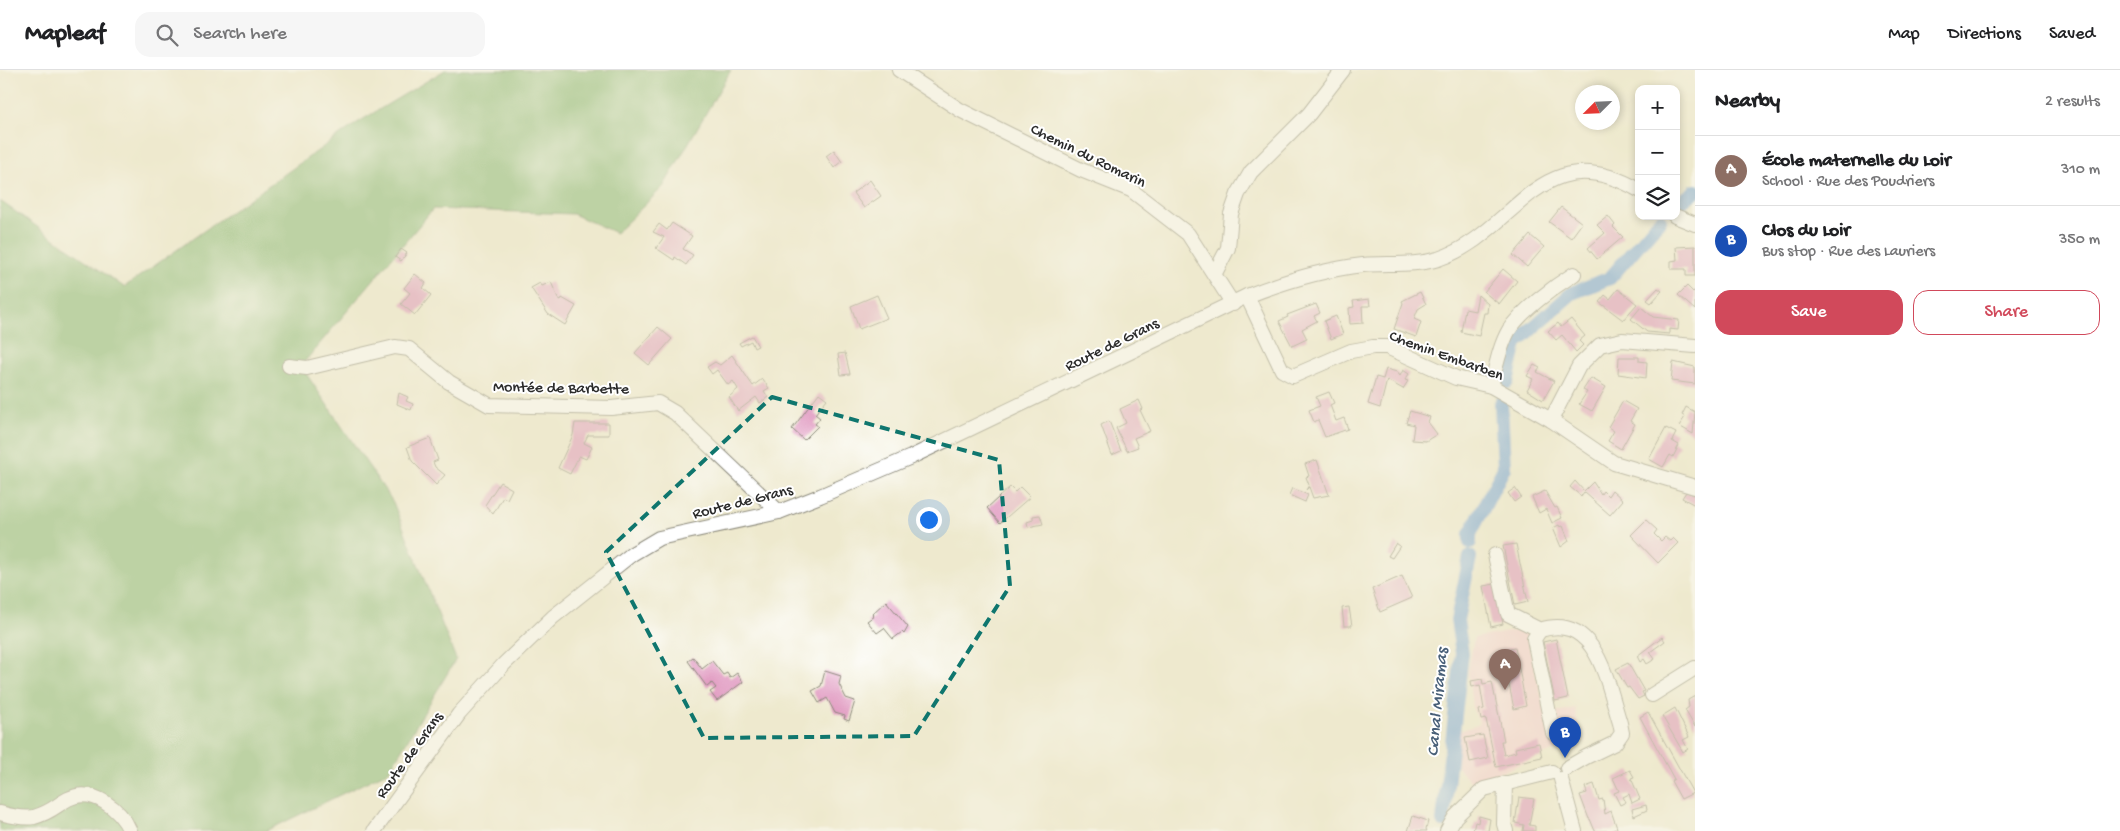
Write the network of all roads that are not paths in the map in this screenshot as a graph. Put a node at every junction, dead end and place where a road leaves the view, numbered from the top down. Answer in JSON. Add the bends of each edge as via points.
{"nodes":[{"id":1,"x":899,"y":70,"type":"edge"},
{"id":2,"x":1343,"y":70,"type":"edge"},
{"id":3,"x":1635,"y":188,"type":"edge"},
{"id":4,"x":1680,"y":218,"type":"edge"},
{"id":5,"x":1695,"y":224,"type":"edge"},
{"id":6,"x":1215,"y":273,"type":"junction"},
{"id":7,"x":1574,"y":274,"type":"dead end"},
{"id":8,"x":1246,"y":296,"type":"junction"},
{"id":9,"x":1233,"y":304,"type":"junction"},
{"id":10,"x":1695,"y":346,"type":"edge"},
{"id":11,"x":289,"y":366,"type":"dead end"},
{"id":12,"x":1491,"y":386,"type":"junction"},
{"id":13,"x":1551,"y":420,"type":"junction"},
{"id":14,"x":1695,"y":487,"type":"edge"},
{"id":15,"x":779,"y":512,"type":"junction"},
{"id":16,"x":1495,"y":555,"type":"dead end"},
{"id":17,"x":1540,"y":630,"type":"junction"},
{"id":18,"x":1695,"y":668,"type":"edge"},
{"id":19,"x":1652,"y":695,"type":"dead end"},
{"id":20,"x":1553,"y":733,"type":"dead end"},
{"id":21,"x":1560,"y":773,"type":"junction"},
{"id":22,"x":1506,"y":783,"type":"junction"},
{"id":23,"x":0,"y":814,"type":"edge"},
{"id":24,"x":130,"y":831,"type":"edge"},
{"id":25,"x":374,"y":831,"type":"edge"},
{"id":26,"x":1447,"y":831,"type":"edge"},
{"id":27,"x":1506,"y":831,"type":"edge"},
{"id":28,"x":1575,"y":831,"type":"edge"}],
"edges":[{"from":1,"to":6,"type":"street","name":"Chemin du Romarin","via":[[960,110],[1081,170],[1131,190],[1188,234]]},
{"from":2,"to":6,"type":"street","via":[[1309,114],[1251,172],[1238,194],[1231,214],[1228,248]]},
{"from":3,"to":8,"type":"street","via":[[1619,178],[1591,171],[1565,175],[1531,191],[1475,240],[1439,259],[1362,265],[1299,276]]},
{"from":4,"to":5,"type":"street"},
{"from":6,"to":9,"type":"street","name":"Chemin du Romarin"},
{"from":7,"to":12,"type":"street","via":[[1549,290],[1509,330]]},
{"from":8,"to":9,"type":"street","name":"Route de Grans"},
{"from":8,"to":12,"type":"street","name":"Chemin Embarben","via":[[1282,370],[1293,376],[1351,351],[1387,347],[1456,378]]},
{"from":9,"to":15,"type":"street","name":"Route de Grans","via":[[911,457]]},
{"from":10,"to":13,"type":"street","via":[[1622,340],[1600,345],[1579,366]]},
{"from":11,"to":15,"type":"street","name":"Montée de Barbette","via":[[306,368],[395,347],[409,349],[449,382],[489,405],[611,408],[658,404],[675,413]]},
{"from":12,"to":13,"type":"street","name":"Chemin Embarben"},
{"from":13,"to":14,"type":"street","name":"Chemin Embarben","via":[[1614,462]]},
{"from":15,"to":25,"type":"street","name":"Route de Grans","via":[[659,538],[625,559],[553,617],[504,664],[460,714]]},
{"from":16,"to":17,"type":"street","via":[[1508,614]]},
{"from":17,"to":20,"type":"street","via":[[1534,640]]},
{"from":17,"to":21,"type":"street","via":[[1553,626],[1569,628],[1584,636],[1599,658],[1622,733],[1615,743]]},
{"from":18,"to":19,"type":"street"},
{"from":21,"to":22,"type":"street"},
{"from":21,"to":28,"type":"street"},
{"from":22,"to":26,"type":"street","via":[[1484,789],[1455,817]]},
{"from":22,"to":27,"type":"street"},
{"from":23,"to":24,"type":"street","via":[[32,817],[53,811],[68,798],[82,795],[103,800],[124,818]]}]}
